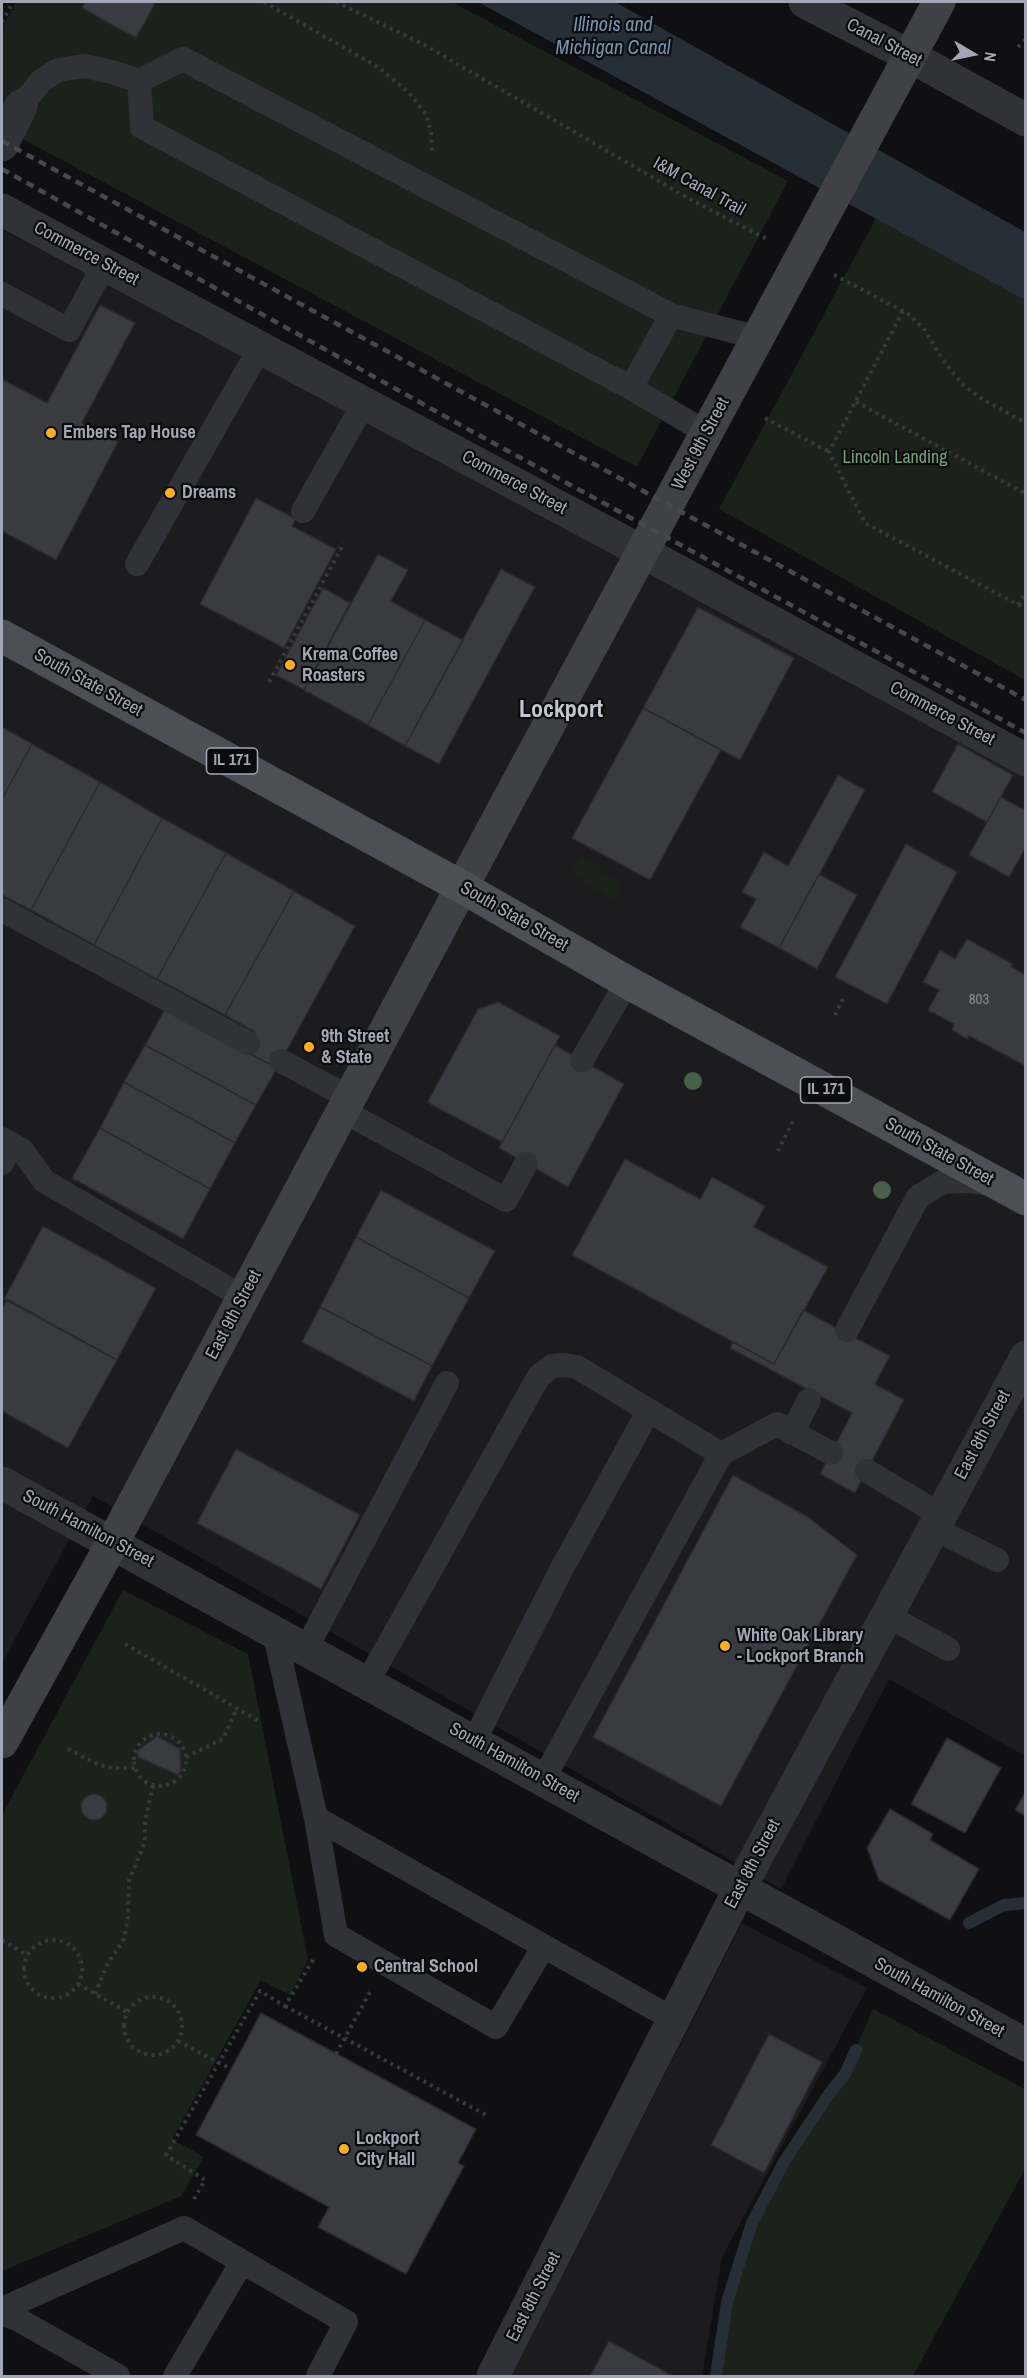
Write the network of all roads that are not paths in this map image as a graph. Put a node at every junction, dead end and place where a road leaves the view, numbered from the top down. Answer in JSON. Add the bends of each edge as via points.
{"nodes":[{"id":1,"x":806,"y":2,"type":"edge"},
{"id":2,"x":939,"y":2,"type":"edge"},
{"id":3,"x":910,"y":56,"type":"junction"},
{"id":4,"x":139,"y":81,"type":"junction"},
{"id":5,"x":21,"y":106,"type":"joint"},
{"id":6,"x":1026,"y":120,"type":"edge"},
{"id":7,"x":2,"y":145,"type":"edge"},
{"id":8,"x":2,"y":210,"type":"edge"},
{"id":9,"x":105,"y":263,"type":"junction"},
{"id":10,"x":2,"y":294,"type":"edge"},
{"id":11,"x":670,"y":315,"type":"junction"},
{"id":12,"x":759,"y":338,"type":"junction"},
{"id":13,"x":261,"y":346,"type":"junction"},
{"id":14,"x":631,"y":388,"type":"junction"},
{"id":15,"x":364,"y":402,"type":"junction"},
{"id":16,"x":707,"y":433,"type":"junction"},
{"id":17,"x":303,"y":511,"type":"dead end"},
{"id":18,"x":643,"y":552,"type":"junction"},
{"id":19,"x":136,"y":564,"type":"dead end"},
{"id":20,"x":2,"y":636,"type":"edge"},
{"id":21,"x":1026,"y":760,"type":"edge"},
{"id":22,"x":462,"y":886,"type":"junction"},
{"id":23,"x":2,"y":910,"type":"edge"},
{"id":24,"x":627,"y":982,"type":"junction"},
{"id":25,"x":249,"y":1043,"type":"dead end"},
{"id":26,"x":582,"y":1060,"type":"dead end"},
{"id":27,"x":281,"y":1061,"type":"dead end"},
{"id":28,"x":346,"y":1105,"type":"junction"},
{"id":29,"x":5,"y":1149,"type":"edge"},
{"id":30,"x":526,"y":1164,"type":"dead end"},
{"id":31,"x":1013,"y":1192,"type":"edge"},
{"id":32,"x":243,"y":1297,"type":"junction"},
{"id":33,"x":847,"y":1330,"type":"dead end"},
{"id":34,"x":1026,"y":1357,"type":"edge"},
{"id":35,"x":447,"y":1383,"type":"dead end"},
{"id":36,"x":809,"y":1400,"type":"dead end"},
{"id":37,"x":648,"y":1412,"type":"junction"},
{"id":38,"x":792,"y":1433,"type":"junction"},
{"id":39,"x":831,"y":1453,"type":"dead end"},
{"id":40,"x":721,"y":1454,"type":"junction"},
{"id":41,"x":867,"y":1471,"type":"dead end"},
{"id":42,"x":2,"y":1483,"type":"edge"},
{"id":43,"x":937,"y":1522,"type":"junction"},
{"id":44,"x":113,"y":1542,"type":"junction"},
{"id":45,"x":997,"y":1560,"type":"dead end"},
{"id":46,"x":886,"y":1615,"type":"junction"},
{"id":47,"x":274,"y":1631,"type":"junction"},
{"id":48,"x":306,"y":1649,"type":"junction"},
{"id":49,"x":948,"y":1649,"type":"dead end"},
{"id":50,"x":367,"y":1683,"type":"junction"},
{"id":51,"x":4,"y":1730,"type":"edge"},
{"id":52,"x":474,"y":1741,"type":"junction"},
{"id":53,"x":543,"y":1779,"type":"junction"},
{"id":54,"x":316,"y":1818,"type":"junction"},
{"id":55,"x":740,"y":1888,"type":"junction"},
{"id":56,"x":544,"y":1947,"type":"junction"},
{"id":57,"x":674,"y":2019,"type":"junction"},
{"id":58,"x":1026,"y":2045,"type":"edge"},
{"id":59,"x":242,"y":2262,"type":"junction"},
{"id":60,"x":2,"y":2311,"type":"edge"},
{"id":61,"x":118,"y":2376,"type":"edge"},
{"id":62,"x":175,"y":2376,"type":"edge"},
{"id":63,"x":318,"y":2376,"type":"edge"},
{"id":64,"x":493,"y":2376,"type":"edge"}],
"edges":[{"from":1,"to":3,"type":"street","name":"Canal Street"},
{"from":2,"to":3,"type":"main road","name":"West 9th Street"},
{"from":3,"to":6,"type":"street","name":"Canal Street"},
{"from":3,"to":12,"type":"main road","name":"West 9th Street"},
{"from":4,"to":5,"type":"lane","via":[[84,66],[58,70],[41,81]]},
{"from":4,"to":11,"type":"lane","via":[[183,59]]},
{"from":4,"to":14,"type":"lane","via":[[142,127]]},
{"from":5,"to":7,"type":"street"},
{"from":8,"to":9,"type":"street","name":"Commerce Street"},
{"from":9,"to":10,"type":"lane","via":[[69,330]]},
{"from":9,"to":13,"type":"street","name":"Commerce Street"},
{"from":11,"to":12,"type":"lane"},
{"from":11,"to":14,"type":"lane"},
{"from":12,"to":16,"type":"main road","name":"West 9th Street"},
{"from":13,"to":15,"type":"street","name":"Commerce Street"},
{"from":13,"to":19,"type":"lane"},
{"from":14,"to":16,"type":"lane"},
{"from":15,"to":17,"type":"lane"},
{"from":15,"to":18,"type":"street","name":"Commerce Street"},
{"from":16,"to":18,"type":"main road","name":"West 9th Street"},
{"from":18,"to":21,"type":"street","name":"Commerce Street"},
{"from":18,"to":22,"type":"main road","name":"West 9th Street"},
{"from":20,"to":22,"type":"main road","name":"South State Street","number":"IL 171"},
{"from":22,"to":24,"type":"main road","name":"South State Street","number":"IL 171"},
{"from":22,"to":28,"type":"main road","name":"East 9th Street"},
{"from":23,"to":25,"type":"lane"},
{"from":24,"to":26,"type":"lane"},
{"from":24,"to":31,"type":"main road","name":"South State Street","number":"IL 171"},
{"from":27,"to":28,"type":"lane"},
{"from":28,"to":30,"type":"lane","via":[[506,1200]]},
{"from":28,"to":32,"type":"main road","name":"East 9th Street"},
{"from":29,"to":32,"type":"lane","via":[[22,1150],[44,1181]]},
{"from":31,"to":33,"type":"lane","via":[[970,1181],[943,1182],[918,1197]]},
{"from":32,"to":44,"type":"main road","name":"East 9th Street"},
{"from":34,"to":43,"type":"street","name":"East 8th Street"},
{"from":35,"to":48,"type":"lane"},
{"from":36,"to":38,"type":"lane"},
{"from":37,"to":40,"type":"lane"},
{"from":37,"to":50,"type":"lane","via":[[576,1367],[552,1366],[539,1376]]},
{"from":37,"to":52,"type":"lane"},
{"from":38,"to":39,"type":"lane"},
{"from":38,"to":40,"type":"lane","via":[[777,1424]]},
{"from":40,"to":53,"type":"lane"},
{"from":41,"to":43,"type":"lane"},
{"from":42,"to":44,"type":"street","name":"South Hamilton Street"},
{"from":43,"to":45,"type":"lane"},
{"from":43,"to":46,"type":"street","name":"East 8th Street"},
{"from":44,"to":47,"type":"street","name":"South Hamilton Street"},
{"from":44,"to":51,"type":"main road","name":"East 9th Street"},
{"from":46,"to":49,"type":"lane"},
{"from":46,"to":55,"type":"street","name":"East 8th Street"},
{"from":47,"to":48,"type":"street","name":"South Hamilton Street"},
{"from":47,"to":54,"type":"lane"},
{"from":48,"to":50,"type":"street","name":"South Hamilton Street"},
{"from":50,"to":52,"type":"street","name":"South Hamilton Street"},
{"from":52,"to":53,"type":"street","name":"South Hamilton Street"},
{"from":53,"to":55,"type":"street","name":"South Hamilton Street"},
{"from":54,"to":56,"type":"lane"},
{"from":54,"to":56,"type":"lane","via":[[336,1935],[496,2027]]},
{"from":55,"to":57,"type":"street","name":"East 8th Street"},
{"from":55,"to":58,"type":"street","name":"South Hamilton Street"},
{"from":56,"to":57,"type":"lane"},
{"from":57,"to":64,"type":"street","name":"East 8th Street"},
{"from":59,"to":60,"type":"lane","via":[[184,2228]]},
{"from":59,"to":62,"type":"lane"},
{"from":59,"to":63,"type":"lane","via":[[346,2322]]},
{"from":60,"to":61,"type":"lane"}]}
